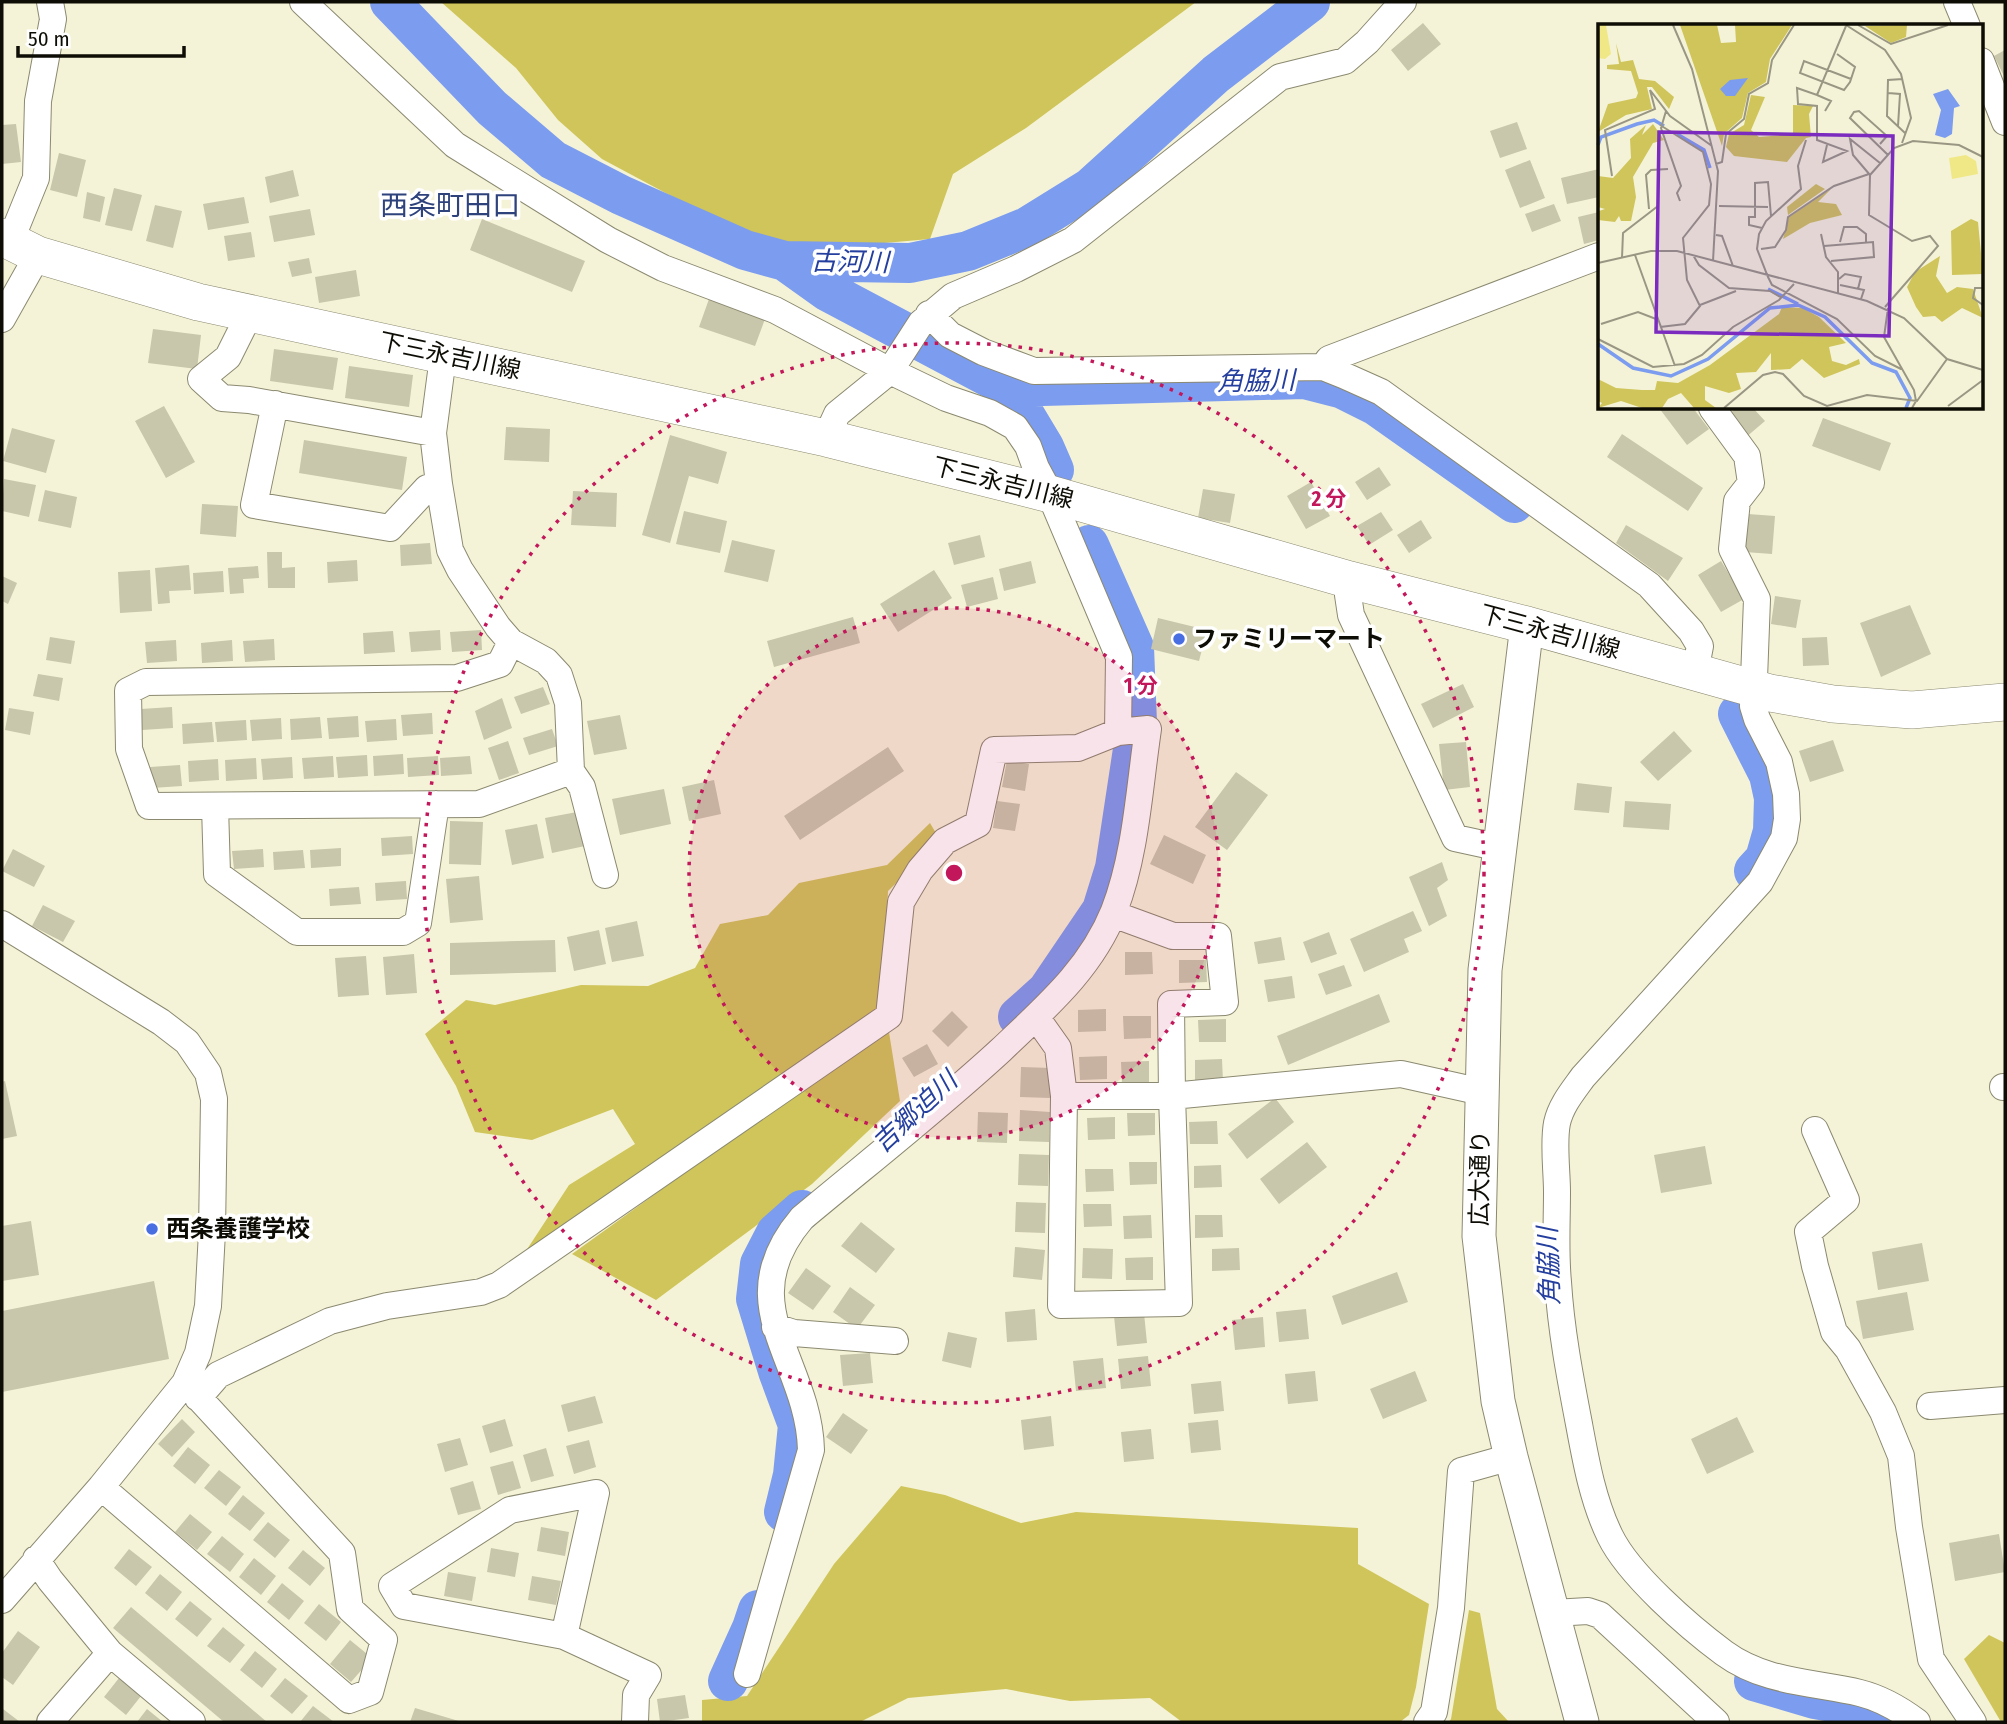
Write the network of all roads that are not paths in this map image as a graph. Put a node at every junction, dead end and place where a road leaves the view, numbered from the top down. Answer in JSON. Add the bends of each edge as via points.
{"nodes":[{"id":1,"x":50,"y":2,"type":"edge"},
{"id":2,"x":303,"y":2,"type":"edge"},
{"id":3,"x":1403,"y":2,"type":"edge"},
{"id":4,"x":1957,"y":2,"type":"edge"},
{"id":5,"x":1966,"y":24,"type":"edge"},
{"id":6,"x":1982,"y":63,"type":"edge"},
{"id":7,"x":2005,"y":120,"type":"edge"},
{"id":8,"x":17,"y":245,"type":"edge"},
{"id":9,"x":1598,"y":256,"type":"edge"},
{"id":10,"x":250,"y":313,"type":"junction"},
{"id":11,"x":925,"y":318,"type":"junction"},
{"id":12,"x":2,"y":319,"type":"edge"},
{"id":13,"x":445,"y":354,"type":"junction"},
{"id":14,"x":1323,"y":367,"type":"junction"},
{"id":15,"x":893,"y":368,"type":"junction"},
{"id":16,"x":275,"y":404,"type":"junction"},
{"id":17,"x":1713,"y":410,"type":"edge"},
{"id":18,"x":433,"y":433,"type":"junction"},
{"id":19,"x":826,"y":438,"type":"junction"},
{"id":20,"x":439,"y":484,"type":"junction"},
{"id":21,"x":1050,"y":494,"type":"junction"},
{"id":22,"x":1350,"y":580,"type":"junction"},
{"id":23,"x":1527,"y":625,"type":"junction"},
{"id":24,"x":511,"y":642,"type":"junction"},
{"id":25,"x":1695,"y":671,"type":"junction"},
{"id":26,"x":1753,"y":688,"type":"junction"},
{"id":27,"x":2005,"y":702,"type":"edge"},
{"id":28,"x":1127,"y":731,"type":"junction"},
{"id":29,"x":571,"y":771,"type":"junction"},
{"id":30,"x":436,"y":804,"type":"junction"},
{"id":31,"x":215,"y":806,"type":"junction"},
{"id":32,"x":1502,"y":848,"type":"junction"},
{"id":33,"x":605,"y":874,"type":"dead end"},
{"id":34,"x":1113,"y":914,"type":"junction"},
{"id":35,"x":2,"y":924,"type":"edge"},
{"id":36,"x":1036,"y":1017,"type":"junction"},
{"id":37,"x":1482,"y":1092,"type":"junction"},
{"id":38,"x":1064,"y":1096,"type":"junction"},
{"id":39,"x":1172,"y":1096,"type":"junction"},
{"id":40,"x":1815,"y":1129,"type":"dead end"},
{"id":41,"x":775,"y":1327,"type":"junction"},
{"id":42,"x":895,"y":1340,"type":"dead end"},
{"id":43,"x":192,"y":1383,"type":"junction"},
{"id":44,"x":2005,"y":1400,"type":"edge"},
{"id":45,"x":1930,"y":1406,"type":"dead end"},
{"id":46,"x":1511,"y":1457,"type":"junction"},
{"id":47,"x":101,"y":1487,"type":"junction"},
{"id":48,"x":36,"y":1559,"type":"junction"},
{"id":49,"x":2,"y":1600,"type":"edge"},
{"id":50,"x":1553,"y":1613,"type":"junction"},
{"id":51,"x":564,"y":1636,"type":"junction"},
{"id":52,"x":110,"y":1653,"type":"junction"},
{"id":53,"x":747,"y":1674,"type":"dead end"},
{"id":54,"x":50,"y":1722,"type":"edge"},
{"id":55,"x":192,"y":1722,"type":"edge"},
{"id":56,"x":635,"y":1722,"type":"edge"},
{"id":57,"x":1427,"y":1722,"type":"edge"},
{"id":58,"x":1581,"y":1722,"type":"edge"},
{"id":59,"x":1716,"y":1722,"type":"edge"},
{"id":60,"x":1917,"y":1722,"type":"edge"},
{"id":61,"x":1973,"y":1722,"type":"edge"}],
"edges":[{"from":1,"to":8,"type":"street","via":[[53,19],[38,101],[36,178]]},
{"from":2,"to":15,"type":"street","via":[[455,145],[608,240],[663,268],[775,310]]},
{"from":3,"to":11,"type":"street","via":[[1345,61],[1280,76],[1073,240],[953,296]]},
{"from":4,"to":5,"type":"street"},
{"from":6,"to":7,"type":"street"},
{"from":8,"to":10,"type":"main road","name":"下三永吉川線","via":[[198,302]]},
{"from":8,"to":12,"type":"street"},
{"from":9,"to":14,"type":"street","via":[[1329,359]]},
{"from":10,"to":13,"type":"main road","name":"下三永吉川線"},
{"from":10,"to":16,"type":"street","via":[[228,358],[201,379],[222,398]]},
{"from":11,"to":14,"type":"street","via":[[983,352],[1034,371]]},
{"from":11,"to":15,"type":"street"},
{"from":13,"to":18,"type":"street"},
{"from":13,"to":19,"type":"main road","name":"下三永吉川線"},
{"from":14,"to":25,"type":"street","via":[[1381,392],[1649,585],[1700,646]]},
{"from":15,"to":19,"type":"street","via":[[837,414]]},
{"from":15,"to":21,"type":"street","via":[[946,398],[990,413],[1015,428]]},
{"from":16,"to":18,"type":"street"},
{"from":16,"to":20,"type":"street","via":[[254,505],[390,528],[427,488]]},
{"from":17,"to":26,"type":"street","via":[[1747,456],[1751,482],[1737,501],[1732,549],[1757,599]]},
{"from":18,"to":20,"type":"street"},
{"from":19,"to":21,"type":"main road","name":"下三永吉川線"},
{"from":20,"to":24,"type":"street","via":[[450,550]]},
{"from":21,"to":22,"type":"main road","name":"下三永吉川線"},
{"from":21,"to":28,"type":"street","via":[[1119,657]]},
{"from":22,"to":23,"type":"main road","name":"下三永吉川線"},
{"from":22,"to":32,"type":"street","via":[[1351,615],[1455,838]]},
{"from":23,"to":25,"type":"main road","name":"下三永吉川線"},
{"from":23,"to":32,"type":"street","name":"広大通り"},
{"from":24,"to":29,"type":"street","via":[[546,661],[559,675],[568,703]]},
{"from":24,"to":31,"type":"street","via":[[500,664],[457,678],[146,682],[128,691],[129,749],[149,806]]},
{"from":25,"to":26,"type":"main road","name":"下三永吉川線"},
{"from":26,"to":27,"type":"main road","name":"下三永吉川線","via":[[1833,704],[1912,710]]},
{"from":26,"to":60,"type":"street","via":[[1755,713],[1779,762],[1786,794],[1784,838],[1760,881],[1583,1077],[1566,1099],[1557,1123],[1558,1281],[1566,1354],[1598,1508],[1624,1559],[1727,1656],[1764,1674],[1862,1693]]},
{"from":28,"to":34,"type":"street","via":[[1147,729],[1131,859]]},
{"from":28,"to":43,"type":"street","via":[[1078,748],[994,750],[978,824],[945,841],[901,902],[889,1016],[499,1285],[330,1321]]},
{"from":29,"to":30,"type":"street","via":[[480,804]]},
{"from":29,"to":33,"type":"street","via":[[582,787]]},
{"from":30,"to":31,"type":"street"},
{"from":30,"to":31,"type":"street","via":[[418,923],[403,932],[297,932],[217,874]]},
{"from":32,"to":37,"type":"street","name":"広大通り","via":[[1485,970]]},
{"from":34,"to":36,"type":"street","via":[[1077,975]]},
{"from":34,"to":39,"type":"street","via":[[1173,936],[1218,936],[1225,1003],[1171,1004]]},
{"from":35,"to":43,"type":"street","via":[[161,1022],[187,1042],[208,1073],[214,1099],[212,1232],[208,1306]]},
{"from":36,"to":38,"type":"street","via":[[1058,1048]]},
{"from":36,"to":41,"type":"street","via":[[965,1083],[802,1218],[777,1255],[769,1286]]},
{"from":37,"to":39,"type":"street","via":[[1401,1074]]},
{"from":37,"to":46,"type":"street","name":"広大通り","via":[[1479,1236],[1498,1401]]},
{"from":38,"to":39,"type":"street"},
{"from":38,"to":39,"type":"street","via":[[1061,1305],[1179,1303]]},
{"from":40,"to":61,"type":"street","via":[[1846,1200],[1808,1232],[1815,1266],[1834,1332],[1883,1412],[1901,1456],[1931,1659]]},
{"from":41,"to":42,"type":"street","via":[[794,1333]]},
{"from":41,"to":53,"type":"street","via":[[805,1405],[811,1450]]},
{"from":43,"to":47,"type":"street"},
{"from":43,"to":47,"type":"street","via":[[342,1553],[350,1609],[384,1640],[370,1692],[349,1700]]},
{"from":44,"to":45,"type":"street"},
{"from":46,"to":50,"type":"street","name":"広大通り"},
{"from":46,"to":57,"type":"street","via":[[1461,1471],[1451,1608],[1434,1712]]},
{"from":47,"to":48,"type":"street"},
{"from":48,"to":49,"type":"street"},
{"from":48,"to":52,"type":"street"},
{"from":50,"to":58,"type":"street","name":"広大通り"},
{"from":50,"to":59,"type":"street","via":[[1600,1615]]},
{"from":51,"to":51,"type":"street","via":[[404,1606],[392,1586],[510,1510],[596,1493]]},
{"from":51,"to":56,"type":"street","via":[[648,1675],[636,1695]]},
{"from":52,"to":54,"type":"street"},
{"from":52,"to":55,"type":"street"}]}
